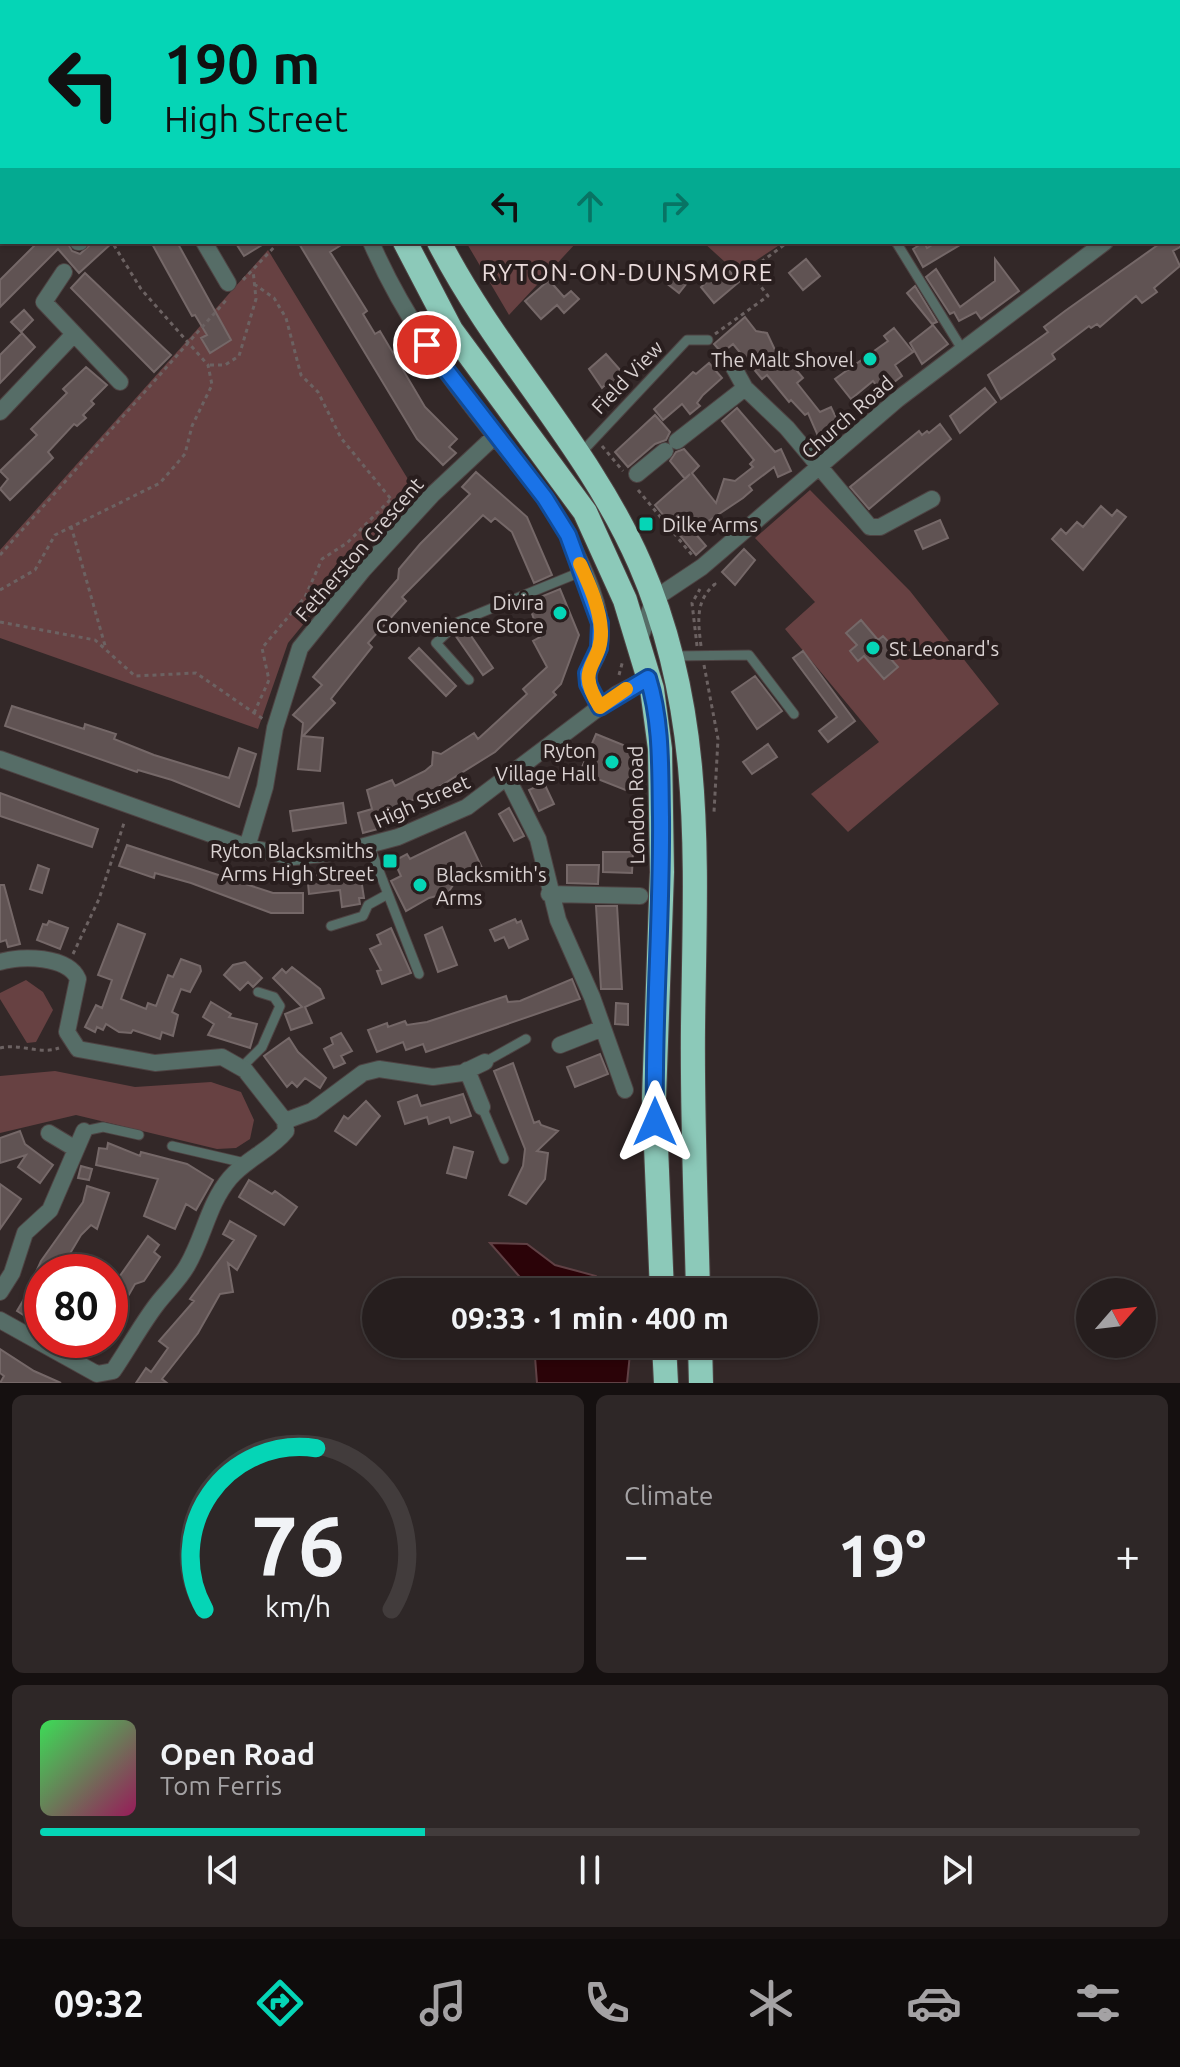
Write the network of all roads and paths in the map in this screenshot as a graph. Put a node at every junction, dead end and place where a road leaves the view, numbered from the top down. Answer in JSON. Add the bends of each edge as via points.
{"nodes":[{"id":1,"x":113,"y":244,"type":"edge"},
{"id":2,"x":205,"y":244,"type":"edge"},
{"id":3,"x":277,"y":244,"type":"edge"},
{"id":4,"x":372,"y":244,"type":"edge"},
{"id":5,"x":406,"y":244,"type":"edge"},
{"id":6,"x":440,"y":244,"type":"edge"},
{"id":7,"x":785,"y":244,"type":"edge"},
{"id":8,"x":897,"y":244,"type":"edge"},
{"id":9,"x":1102,"y":244,"type":"edge"},
{"id":10,"x":253,"y":270,"type":"junction"},
{"id":11,"x":64,"y":272,"type":"dead end"},
{"id":12,"x":228,"y":283,"type":"dead end"},
{"id":13,"x":254,"y":284,"type":"junction"},
{"id":14,"x":74,"y":334,"type":"junction"},
{"id":15,"x":708,"y":340,"type":"joint"},
{"id":16,"x":187,"y":343,"type":"junction"},
{"id":17,"x":962,"y":349,"type":"junction"},
{"id":18,"x":208,"y":365,"type":"junction"},
{"id":19,"x":734,"y":368,"type":"dead end"},
{"id":20,"x":120,"y":382,"type":"dead end"},
{"id":21,"x":745,"y":388,"type":"junction"},
{"id":22,"x":0,"y":412,"type":"edge"},
{"id":23,"x":495,"y":436,"type":"junction"},
{"id":24,"x":587,"y":446,"type":"junction"},
{"id":25,"x":821,"y":467,"type":"junction"},
{"id":26,"x":632,"y":477,"type":"junction"},
{"id":27,"x":391,"y":499,"type":"junction"},
{"id":28,"x":932,"y":499,"type":"dead end"},
{"id":29,"x":419,"y":509,"type":"junction"},
{"id":30,"x":71,"y":526,"type":"junction"},
{"id":31,"x":0,"y":555,"type":"edge"},
{"id":32,"x":583,"y":571,"type":"junction"},
{"id":33,"x":707,"y":573,"type":"junction"},
{"id":34,"x":0,"y":590,"type":"edge"},
{"id":35,"x":654,"y":599,"type":"junction"},
{"id":36,"x":0,"y":622,"type":"edge"},
{"id":37,"x":629,"y":645,"type":"junction"},
{"id":38,"x":106,"y":650,"type":"junction"},
{"id":39,"x":674,"y":656,"type":"junction"},
{"id":40,"x":648,"y":678,"type":"junction"},
{"id":41,"x":469,"y":680,"type":"dead end"},
{"id":42,"x":617,"y":694,"type":"junction"},
{"id":43,"x":600,"y":707,"type":"junction"},
{"id":44,"x":254,"y":713,"type":"junction"},
{"id":45,"x":794,"y":714,"type":"dead end"},
{"id":46,"x":275,"y":728,"type":"junction"},
{"id":47,"x":0,"y":759,"type":"edge"},
{"id":48,"x":508,"y":779,"type":"junction"},
{"id":49,"x":130,"y":805,"type":"junction"},
{"id":50,"x":369,"y":845,"type":"junction"},
{"id":51,"x":247,"y":847,"type":"junction"},
{"id":52,"x":388,"y":894,"type":"junction"},
{"id":53,"x":549,"y":894,"type":"junction"},
{"id":54,"x":640,"y":896,"type":"dead end"},
{"id":55,"x":331,"y":926,"type":"dead end"},
{"id":56,"x":0,"y":962,"type":"edge"},
{"id":57,"x":68,"y":965,"type":"junction"},
{"id":58,"x":419,"y":974,"type":"dead end"},
{"id":59,"x":258,"y":992,"type":"dead end"},
{"id":60,"x":603,"y":1028,"type":"junction"},
{"id":61,"x":526,"y":1039,"type":"dead end"},
{"id":62,"x":71,"y":1043,"type":"junction"},
{"id":63,"x":560,"y":1045,"type":"dead end"},
{"id":64,"x":0,"y":1048,"type":"edge"},
{"id":65,"x":485,"y":1062,"type":"joint"},
{"id":66,"x":242,"y":1067,"type":"junction"},
{"id":67,"x":467,"y":1070,"type":"junction"},
{"id":68,"x":625,"y":1090,"type":"dead end"},
{"id":69,"x":482,"y":1107,"type":"joint"},
{"id":70,"x":285,"y":1121,"type":"junction"},
{"id":71,"x":84,"y":1131,"type":"joint"},
{"id":72,"x":49,"y":1133,"type":"dead end"},
{"id":73,"x":139,"y":1135,"type":"dead end"},
{"id":74,"x":172,"y":1146,"type":"dead end"},
{"id":75,"x":74,"y":1148,"type":"junction"},
{"id":76,"x":504,"y":1159,"type":"dead end"},
{"id":77,"x":245,"y":1163,"type":"junction"},
{"id":78,"x":661,"y":1278,"type":"edge"},
{"id":79,"x":698,"y":1278,"type":"edge"},
{"id":80,"x":0,"y":1292,"type":"edge"},
{"id":81,"x":0,"y":1320,"type":"edge"},
{"id":82,"x":665,"y":1358,"type":"edge"},
{"id":83,"x":700,"y":1358,"type":"edge"},
{"id":84,"x":666,"y":1383,"type":"edge"},
{"id":85,"x":701,"y":1383,"type":"edge"}],
"edges":[{"from":1,"to":16,"type":"path","via":[[141,289]]},
{"from":2,"to":12,"type":"street"},
{"from":3,"to":10,"type":"path"},
{"from":4,"to":23,"type":"street","via":[[404,312]]},
{"from":5,"to":37,"type":"highway","name":"London Road","via":[[451,330],[585,512],[625,600]]},
{"from":6,"to":24,"type":"highway","via":[[478,311]]},
{"from":7,"to":15,"type":"path","via":[[749,271],[768,296]]},
{"from":8,"to":17,"type":"lane"},
{"from":9,"to":17,"type":"street","name":"Church Road"},
{"from":10,"to":13,"type":"path"},
{"from":10,"to":16,"type":"path"},
{"from":11,"to":14,"type":"street","via":[[44,302]]},
{"from":13,"to":18,"type":"path","via":[[256,299],[239,356],[225,365]]},
{"from":13,"to":27,"type":"path","via":[[274,298],[286,318],[301,375],[318,392],[341,438]]},
{"from":14,"to":20,"type":"street"},
{"from":14,"to":22,"type":"street"},
{"from":15,"to":24,"type":"lane","name":"Field View","via":[[687,340]]},
{"from":16,"to":18,"type":"path"},
{"from":16,"to":31,"type":"path"},
{"from":17,"to":25,"type":"street","name":"Church Road"},
{"from":18,"to":30,"type":"path","via":[[212,385],[180,463],[150,489]]},
{"from":19,"to":21,"type":"street"},
{"from":21,"to":25,"type":"street"},
{"from":21,"to":26,"type":"street"},
{"from":23,"to":29,"type":"street","name":"Fetherston Crescent"},
{"from":23,"to":32,"type":"street","via":[[554,512]]},
{"from":24,"to":26,"type":"path"},
{"from":24,"to":35,"type":"highway"},
{"from":25,"to":28,"type":"street","via":[[870,527],[880,527]]},
{"from":25,"to":33,"type":"street","name":"Church Road"},
{"from":26,"to":33,"type":"path"},
{"from":27,"to":29,"type":"path"},
{"from":27,"to":44,"type":"path","via":[[347,543],[322,559],[305,597],[262,648],[269,680]]},
{"from":29,"to":46,"type":"street","name":"Fetherston Crescent","via":[[300,648]]},
{"from":30,"to":34,"type":"path","via":[[55,535],[35,570]]},
{"from":30,"to":38,"type":"path"},
{"from":32,"to":41,"type":"lane","via":[[458,622],[436,643]]},
{"from":32,"to":43,"type":"street","via":[[600,623],[599,648],[587,673]]},
{"from":33,"to":33,"type":"path","via":[[715,584],[703,596],[697,616],[699,646],[692,603]]},
{"from":33,"to":35,"type":"street","name":"Church Road"},
{"from":35,"to":37,"type":"street"},
{"from":35,"to":39,"type":"highway"},
{"from":36,"to":38,"type":"path","via":[[95,640]]},
{"from":37,"to":40,"type":"highway","name":"London Road"},
{"from":37,"to":42,"type":"path","via":[[621,673],[609,685]]},
{"from":38,"to":44,"type":"path","via":[[135,676],[196,673]]},
{"from":39,"to":45,"type":"lane","via":[[749,655]]},
{"from":39,"to":79,"type":"highway","via":[[690,747],[697,882],[693,1029]]},
{"from":40,"to":42,"type":"street","name":"High Street"},
{"from":40,"to":78,"type":"highway","name":"London Road","via":[[660,749],[662,872],[654,1098]]},
{"from":42,"to":43,"type":"street","name":"High Street"},
{"from":43,"to":48,"type":"street","name":"High Street"},
{"from":44,"to":46,"type":"path"},
{"from":46,"to":51,"type":"street","name":"Fetherston Crescent"},
{"from":47,"to":49,"type":"street","name":"High Street"},
{"from":48,"to":50,"type":"street","name":"High Street","via":[[467,807]]},
{"from":48,"to":53,"type":"street","via":[[538,839]]},
{"from":49,"to":51,"type":"street","name":"High Street"},
{"from":49,"to":57,"type":"path","via":[[99,899]]},
{"from":50,"to":51,"type":"street","name":"High Street","via":[[293,857]]},
{"from":50,"to":52,"type":"lane"},
{"from":52,"to":55,"type":"lane","via":[[368,905],[363,916]]},
{"from":52,"to":58,"type":"lane"},
{"from":53,"to":54,"type":"street"},
{"from":53,"to":60,"type":"street"},
{"from":56,"to":57,"type":"street","via":[[37,959]]},
{"from":57,"to":62,"type":"street","via":[[78,979],[67,1032]]},
{"from":59,"to":66,"type":"lane","via":[[274,997],[280,1006],[262,1047]]},
{"from":60,"to":63,"type":"street"},
{"from":60,"to":68,"type":"street"},
{"from":61,"to":65,"type":"lane"},
{"from":62,"to":64,"type":"path","via":[[53,1050]]},
{"from":62,"to":66,"type":"street","via":[[90,1053],[155,1063],[222,1057]]},
{"from":65,"to":67,"type":"street"},
{"from":66,"to":70,"type":"street"},
{"from":67,"to":69,"type":"street"},
{"from":67,"to":70,"type":"street","via":[[433,1077],[379,1069],[363,1073],[312,1111]]},
{"from":69,"to":76,"type":"lane"},
{"from":70,"to":77,"type":"street","via":[[280,1139]]},
{"from":71,"to":73,"type":"lane","via":[[103,1127]]},
{"from":71,"to":75,"type":"street"},
{"from":72,"to":75,"type":"street"},
{"from":74,"to":77,"type":"lane"},
{"from":75,"to":80,"type":"street","via":[[61,1189],[50,1210],[25,1233]]},
{"from":77,"to":81,"type":"street","via":[[212,1204],[183,1274],[113,1371],[97,1374]]},
{"from":82,"to":84,"type":"highway"},
{"from":83,"to":85,"type":"highway"}]}
